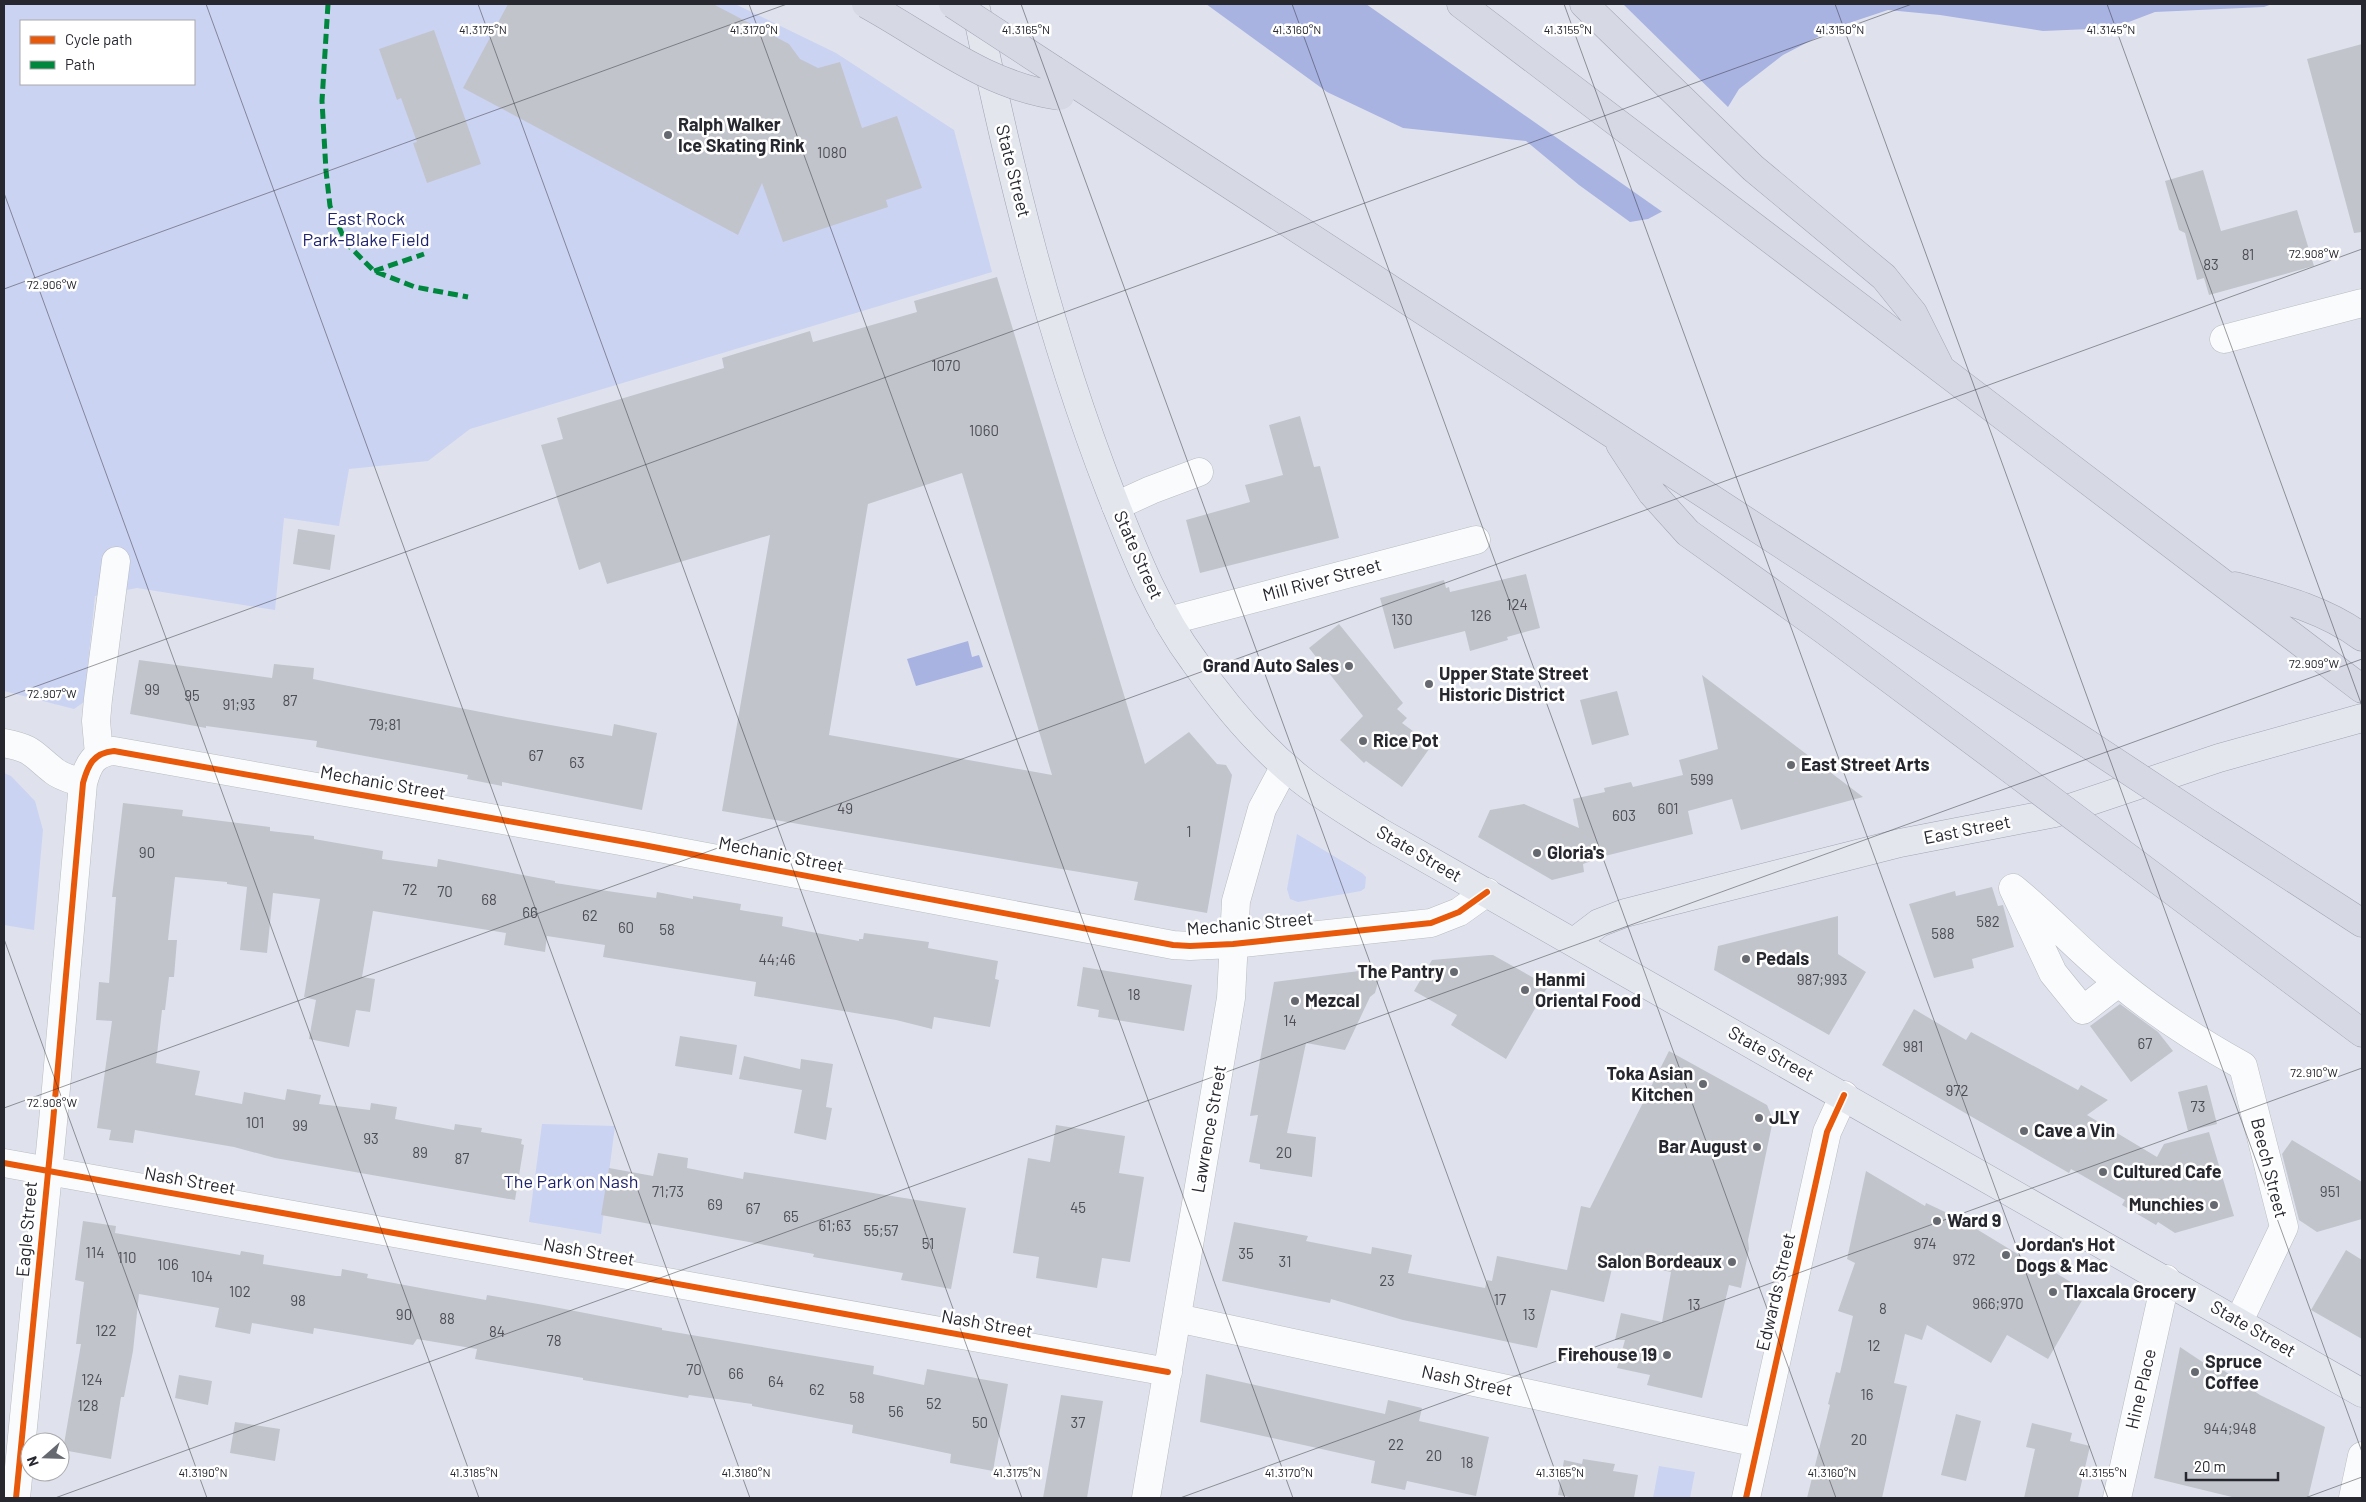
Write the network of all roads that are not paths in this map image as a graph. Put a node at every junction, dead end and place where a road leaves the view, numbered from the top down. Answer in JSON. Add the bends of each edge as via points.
{"nodes":[{"id":1,"x":866,"y":4,"type":"edge"},
{"id":2,"x":953,"y":4,"type":"edge"},
{"id":3,"x":975,"y":4,"type":"edge"},
{"id":4,"x":1461,"y":4,"type":"edge"},
{"id":5,"x":1584,"y":4,"type":"edge"},
{"id":6,"x":1096,"y":97,"type":"junction"},
{"id":7,"x":2362,"y":303,"type":"edge"},
{"id":8,"x":2224,"y":338,"type":"dead end"},
{"id":9,"x":1940,"y":368,"type":"junction"},
{"id":10,"x":1615,"y":436,"type":"junction"},
{"id":11,"x":1199,"y":472,"type":"dead end"},
{"id":12,"x":1116,"y":506,"type":"junction"},
{"id":13,"x":1476,"y":540,"type":"dead end"},
{"id":14,"x":116,"y":561,"type":"dead end"},
{"id":15,"x":2221,"y":582,"type":"junction"},
{"id":16,"x":1168,"y":621,"type":"junction"},
{"id":17,"x":2362,"y":637,"type":"edge"},
{"id":18,"x":2362,"y":689,"type":"edge"},
{"id":19,"x":2362,"y":718,"type":"edge"},
{"id":20,"x":4,"y":743,"type":"edge"},
{"id":21,"x":99,"y":754,"type":"junction"},
{"id":22,"x":1285,"y":766,"type":"junction"},
{"id":23,"x":83,"y":783,"type":"junction"},
{"id":24,"x":1487,"y":892,"type":"junction"},
{"id":25,"x":2362,"y":923,"type":"edge"},
{"id":26,"x":1574,"y":942,"type":"junction"},
{"id":27,"x":1233,"y":944,"type":"junction"},
{"id":28,"x":2118,"y":983,"type":"dead end"},
{"id":29,"x":2362,"y":1033,"type":"edge"},
{"id":30,"x":1844,"y":1095,"type":"junction"},
{"id":31,"x":4,"y":1162,"type":"edge"},
{"id":32,"x":48,"y":1170,"type":"junction"},
{"id":33,"x":2166,"y":1279,"type":"junction"},
{"id":34,"x":1177,"y":1318,"type":"junction"},
{"id":35,"x":2239,"y":1321,"type":"junction"},
{"id":36,"x":1168,"y":1372,"type":"junction"},
{"id":37,"x":2362,"y":1393,"type":"edge"},
{"id":38,"x":1758,"y":1443,"type":"junction"},
{"id":39,"x":2362,"y":1456,"type":"edge"},
{"id":40,"x":16,"y":1498,"type":"edge"},
{"id":41,"x":1146,"y":1498,"type":"edge"},
{"id":42,"x":1746,"y":1498,"type":"edge"},
{"id":43,"x":2117,"y":1498,"type":"edge"},
{"id":44,"x":2353,"y":1498,"type":"edge"}],
"edges":[{"from":1,"to":6,"type":"highway","bridge":true,"via":[[993,78],[1026,90],[1060,96]]},
{"from":2,"to":6,"type":"highway","bridge":true},
{"from":3,"to":12,"type":"main road","name":"State Street","via":[[1043,288],[1078,404]]},
{"from":4,"to":9,"type":"highway"},
{"from":5,"to":9,"type":"highway","via":[[1731,148],[1884,277],[1913,313]]},
{"from":6,"to":10,"type":"highway"},
{"from":7,"to":8,"type":"street"},
{"from":9,"to":15,"type":"highway"},
{"from":10,"to":25,"type":"highway","bridge":true},
{"from":10,"to":29,"type":"highway","bridge":true,"via":[[1652,493],[1688,533],[1824,630]]},
{"from":11,"to":12,"type":"street"},
{"from":12,"to":16,"type":"main road","name":"State Street","via":[[1143,572]]},
{"from":13,"to":16,"type":"street","name":"Mill River Street"},
{"from":14,"to":21,"type":"street","via":[[96,721]]},
{"from":15,"to":17,"type":"highway","via":[[2320,612]]},
{"from":15,"to":18,"type":"highway"},
{"from":16,"to":22,"type":"main road","name":"State Street","via":[[1214,688],[1257,739]]},
{"from":19,"to":26,"type":"main road","name":"East Street","via":[[2200,764],[2055,813],[1900,843],[1625,913],[1599,923]]},
{"from":20,"to":23,"type":"street","via":[[26,748],[55,772]]},
{"from":21,"to":23,"type":"street","via":[[88,768]]},
{"from":21,"to":27,"type":"street","name":"Mechanic Street","via":[[114,751],[662,848],[1173,945]]},
{"from":22,"to":24,"type":"main road","name":"State Street","via":[[1312,788],[1378,831]]},
{"from":22,"to":27,"type":"street","name":"Lawrence Street","via":[[1257,825],[1236,901]]},
{"from":23,"to":32,"type":"street","name":"Eagle Street"},
{"from":24,"to":26,"type":"main road","name":"State Street"},
{"from":24,"to":27,"type":"street","name":"Mechanic Street","via":[[1459,912],[1431,923]]},
{"from":26,"to":30,"type":"main road","name":"State Street"},
{"from":27,"to":34,"type":"street","name":"Lawrence Street","via":[[1230,998]]},
{"from":28,"to":35,"type":"street","name":"Beech Street","via":[[2183,1032],[2243,1066],[2284,1227]]},
{"from":30,"to":33,"type":"main road","name":"State Street"},
{"from":30,"to":38,"type":"street","name":"Edwards Street","via":[[1827,1132]]},
{"from":31,"to":32,"type":"street","name":"Nash Street"},
{"from":32,"to":36,"type":"street","name":"Nash Street"},
{"from":32,"to":40,"type":"street","name":"Eagle Street"},
{"from":33,"to":35,"type":"main road","name":"State Street"},
{"from":33,"to":43,"type":"street","name":"Hine Place"},
{"from":34,"to":36,"type":"street","name":"Lawrence Street"},
{"from":34,"to":38,"type":"street","name":"Nash Street"},
{"from":35,"to":37,"type":"main road","name":"State Street"},
{"from":36,"to":41,"type":"street","name":"Lawrence Street"},
{"from":38,"to":42,"type":"street","name":"Edwards Street"},
{"from":39,"to":44,"type":"street"}]}
